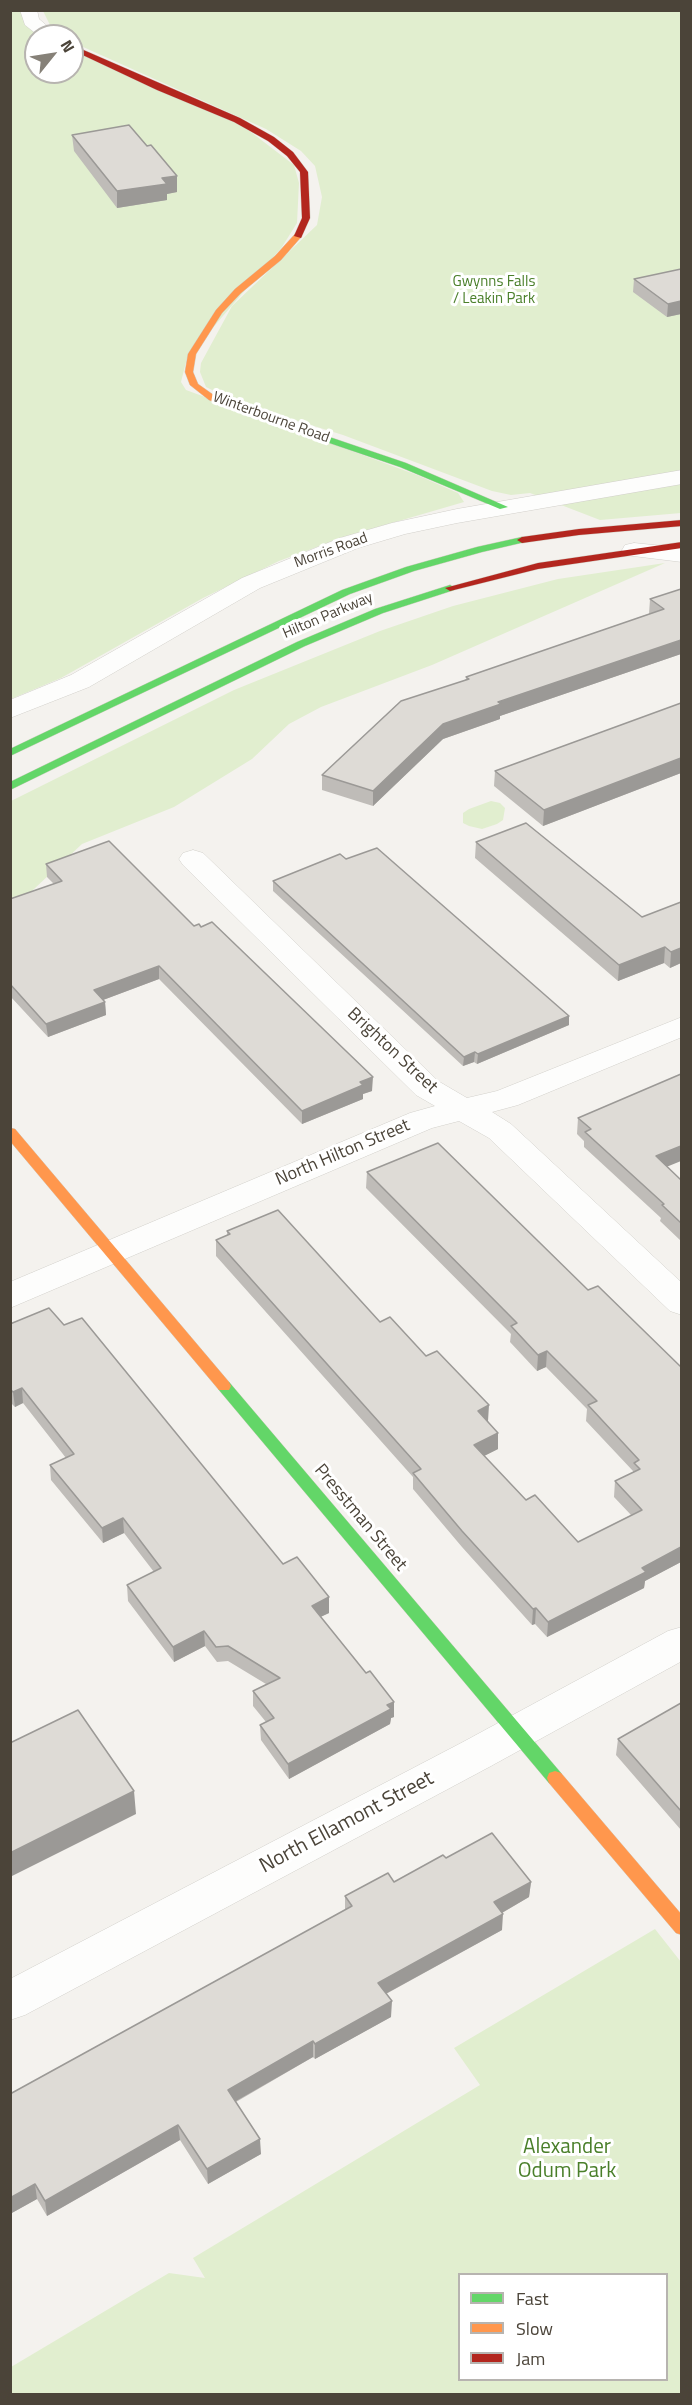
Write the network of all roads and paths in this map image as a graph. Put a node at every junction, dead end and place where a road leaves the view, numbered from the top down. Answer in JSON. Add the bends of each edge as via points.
{"nodes":[{"id":1,"x":28,"y":10,"type":"edge"},
{"id":2,"x":35,"y":24,"type":"edge"},
{"id":3,"x":84,"y":53,"type":"edge"},
{"id":4,"x":681,"y":477,"type":"edge"},
{"id":5,"x":503,"y":507,"type":"junction"},
{"id":6,"x":681,"y":523,"type":"edge"},
{"id":7,"x":681,"y":545,"type":"edge"},
{"id":8,"x":634,"y":550,"type":"junction"},
{"id":9,"x":681,"y":555,"type":"edge"},
{"id":10,"x":10,"y":710,"type":"edge"},
{"id":11,"x":10,"y":753,"type":"edge"},
{"id":12,"x":10,"y":787,"type":"edge"},
{"id":13,"x":193,"y":859,"type":"dead end"},
{"id":14,"x":681,"y":1026,"type":"edge"},
{"id":15,"x":462,"y":1109,"type":"junction"},
{"id":16,"x":10,"y":1132,"type":"edge"},
{"id":17,"x":112,"y":1252,"type":"junction"},
{"id":18,"x":10,"y":1296,"type":"edge"},
{"id":19,"x":681,"y":1303,"type":"edge"},
{"id":20,"x":681,"y":1642,"type":"edge"},
{"id":21,"x":517,"y":1733,"type":"junction"},
{"id":22,"x":681,"y":1928,"type":"edge"},
{"id":23,"x":10,"y":2001,"type":"edge"}],
"edges":[{"from":1,"to":2,"type":"street"},
{"from":3,"to":5,"type":"street","name":"Winterbourne Road","via":[[237,120],[271,139],[304,172],[306,218],[297,237],[219,312],[192,354],[189,372],[194,385],[212,399],[404,465]]},
{"from":4,"to":5,"type":"street","name":"Morris Road"},
{"from":5,"to":10,"type":"street","name":"Morris Road","via":[[400,528],[301,562],[242,588],[80,681]]},
{"from":6,"to":11,"type":"street","name":"Hilton Parkway","via":[[525,540],[410,569],[273,625]]},
{"from":7,"to":8,"type":"street","name":"Hilton Parkway"},
{"from":8,"to":9,"type":"street"},
{"from":8,"to":12,"type":"street","name":"Hilton Parkway","via":[[538,566],[435,592],[379,611]]},
{"from":13,"to":15,"type":"street","name":"Brighton Street","via":[[427,1088]]},
{"from":14,"to":15,"type":"street","name":"North Hilton Street","via":[[507,1098]]},
{"from":15,"to":17,"type":"street","name":"North Hilton Street","via":[[421,1120]]},
{"from":15,"to":19,"type":"street","name":"Brighton Street","via":[[500,1131]]},
{"from":16,"to":17,"type":"street","name":"Presstman Street"},
{"from":17,"to":18,"type":"street","name":"North Hilton Street"},
{"from":17,"to":21,"type":"street","name":"Presstman Street"},
{"from":20,"to":21,"type":"street","name":"North Ellamont Street"},
{"from":21,"to":22,"type":"street","name":"Presstman Street"},
{"from":21,"to":23,"type":"street","name":"North Ellamont Street"}]}
